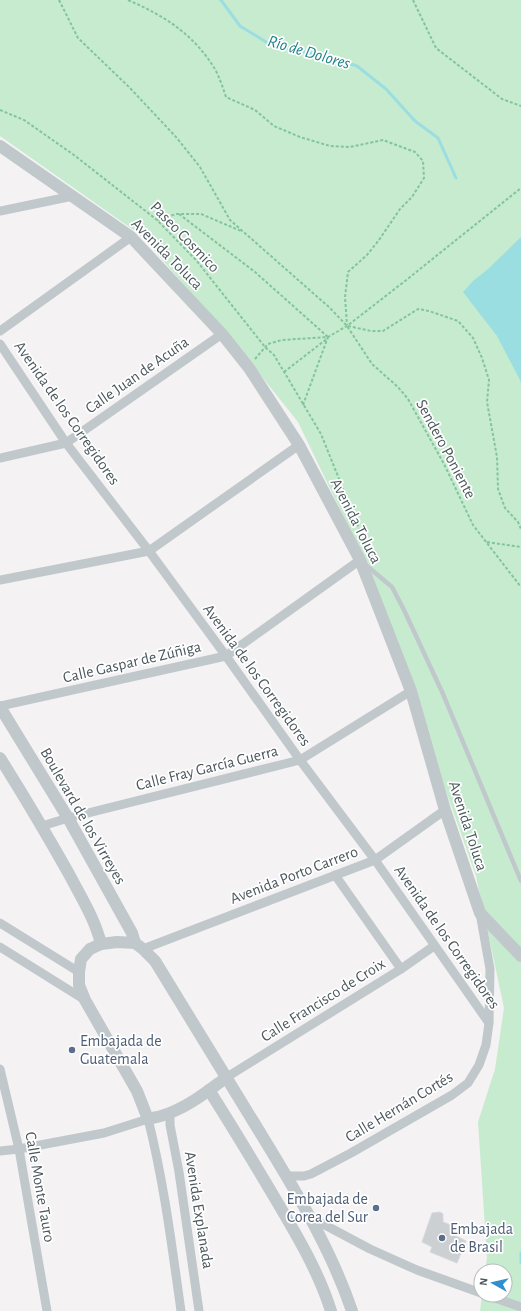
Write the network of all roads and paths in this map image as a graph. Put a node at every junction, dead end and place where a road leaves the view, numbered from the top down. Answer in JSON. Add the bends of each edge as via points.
{"nodes":[{"id":1,"x":59,"y":0,"type":"edge"},
{"id":2,"x":128,"y":0,"type":"edge"},
{"id":3,"x":413,"y":0,"type":"edge"},
{"id":4,"x":521,"y":106,"type":"edge"},
{"id":5,"x":0,"y":110,"type":"edge"},
{"id":6,"x":0,"y":146,"type":"edge"},
{"id":7,"x":521,"y":188,"type":"edge"},
{"id":8,"x":73,"y":196,"type":"junction"},
{"id":9,"x":0,"y":211,"type":"edge"},
{"id":10,"x":179,"y":214,"type":"junction"},
{"id":11,"x":157,"y":220,"type":"junction"},
{"id":12,"x":245,"y":233,"type":"junction"},
{"id":13,"x":131,"y":237,"type":"junction"},
{"id":14,"x":347,"y":326,"type":"junction"},
{"id":15,"x":0,"y":331,"type":"edge"},
{"id":16,"x":222,"y":334,"type":"junction"},
{"id":17,"x":328,"y":337,"type":"junction"},
{"id":18,"x":0,"y":344,"type":"edge"},
{"id":19,"x":265,"y":347,"type":"junction"},
{"id":20,"x":249,"y":368,"type":"junction"},
{"id":21,"x":284,"y":372,"type":"junction"},
{"id":22,"x":303,"y":405,"type":"junction"},
{"id":23,"x":66,"y":443,"type":"junction"},
{"id":24,"x":299,"y":445,"type":"junction"},
{"id":25,"x":0,"y":458,"type":"edge"},
{"id":26,"x":521,"y":529,"type":"edge"},
{"id":27,"x":486,"y":542,"type":"junction"},
{"id":28,"x":366,"y":546,"type":"dead end"},
{"id":29,"x":521,"y":547,"type":"edge"},
{"id":30,"x":149,"y":551,"type":"junction"},
{"id":31,"x":360,"y":560,"type":"junction"},
{"id":32,"x":0,"y":580,"type":"edge"},
{"id":33,"x":521,"y":587,"type":"edge"},
{"id":34,"x":226,"y":656,"type":"junction"},
{"id":35,"x":411,"y":691,"type":"junction"},
{"id":36,"x":0,"y":706,"type":"edge"},
{"id":37,"x":0,"y":758,"type":"edge"},
{"id":38,"x":300,"y":760,"type":"junction"},
{"id":39,"x":445,"y":810,"type":"junction"},
{"id":40,"x":68,"y":818,"type":"junction"},
{"id":41,"x":42,"y":826,"type":"junction"},
{"id":42,"x":374,"y":860,"type":"junction"},
{"id":43,"x":335,"y":875,"type":"junction"},
{"id":44,"x":521,"y":881,"type":"edge"},
{"id":45,"x":480,"y":913,"type":"junction"},
{"id":46,"x":0,"y":923,"type":"edge"},
{"id":47,"x":101,"y":944,"type":"junction"},
{"id":48,"x":139,"y":946,"type":"junction"},
{"id":49,"x":434,"y":946,"type":"junction"},
{"id":50,"x":0,"y":947,"type":"edge"},
{"id":51,"x":521,"y":956,"type":"edge"},
{"id":52,"x":401,"y":969,"type":"junction"},
{"id":53,"x":79,"y":972,"type":"junction"},
{"id":54,"x":85,"y":1000,"type":"junction"},
{"id":55,"x":489,"y":1023,"type":"junction"},
{"id":56,"x":0,"y":1069,"type":"edge"},
{"id":57,"x":227,"y":1078,"type":"junction"},
{"id":58,"x":209,"y":1090,"type":"junction"},
{"id":59,"x":170,"y":1113,"type":"junction"},
{"id":60,"x":148,"y":1119,"type":"junction"},
{"id":61,"x":19,"y":1149,"type":"junction"},
{"id":62,"x":0,"y":1151,"type":"edge"},
{"id":63,"x":287,"y":1176,"type":"junction"},
{"id":64,"x":308,"y":1216,"type":"junction"},
{"id":65,"x":473,"y":1290,"type":"edge"},
{"id":66,"x":509,"y":1303,"type":"edge"},
{"id":67,"x":521,"y":1307,"type":"edge"},
{"id":68,"x":47,"y":1311,"type":"edge"},
{"id":69,"x":181,"y":1311,"type":"edge"},
{"id":70,"x":198,"y":1311,"type":"edge"},
{"id":71,"x":331,"y":1311,"type":"edge"},
{"id":72,"x":352,"y":1311,"type":"edge"}],
"edges":[{"from":1,"to":12,"type":"path","name":"Sendero Poniente","via":[[78,38],[176,137],[200,167],[230,220]]},
{"from":2,"to":14,"type":"path","via":[[169,21],[199,46],[216,72],[226,97],[255,110],[274,126],[330,146],[350,147],[383,140],[415,152],[423,161],[424,178],[412,198],[400,209],[367,255],[348,272],[345,297]]},
{"from":3,"to":4,"type":"path","via":[[436,48],[502,99]]},
{"from":5,"to":11,"type":"path","name":"Paseo Cosmico","via":[[24,120],[74,155]]},
{"from":6,"to":8,"type":"street","name":"Avenida Toluca"},
{"from":7,"to":14,"type":"path"},
{"from":8,"to":9,"type":"street"},
{"from":8,"to":13,"type":"street","name":"Avenida Toluca"},
{"from":10,"to":11,"type":"path"},
{"from":10,"to":12,"type":"path","via":[[201,214]]},
{"from":10,"to":17,"type":"path","via":[[255,272]]},
{"from":11,"to":19,"type":"path","name":"Paseo Cosmico","via":[[196,260]]},
{"from":12,"to":14,"type":"path","name":"Sendero Poniente"},
{"from":13,"to":15,"type":"street"},
{"from":13,"to":16,"type":"street","name":"Avenida Toluca"},
{"from":14,"to":17,"type":"path"},
{"from":14,"to":26,"type":"path","via":[[383,331],[418,309],[458,321],[473,338],[489,380],[487,402],[497,457],[498,489],[506,508]]},
{"from":14,"to":27,"type":"path","name":"Sendero Poniente","via":[[372,364],[408,399],[444,464],[473,525]]},
{"from":16,"to":20,"type":"street","name":"Avenida Toluca"},
{"from":16,"to":23,"type":"street","name":"Calle Juan de Acuña"},
{"from":17,"to":19,"type":"path","via":[[282,340]]},
{"from":17,"to":21,"type":"path"},
{"from":17,"to":22,"type":"path"},
{"from":18,"to":23,"type":"street","name":"Avenida de los Corregidores"},
{"from":19,"to":20,"type":"path"},
{"from":19,"to":21,"type":"path","name":"Paseo Cosmico","via":[[274,355]]},
{"from":20,"to":24,"type":"street","name":"Avenida Toluca"},
{"from":21,"to":22,"type":"path","name":"Paseo Cosmico"},
{"from":22,"to":28,"type":"path","name":"Paseo Cosmico","via":[[321,434]]},
{"from":23,"to":25,"type":"street","name":"Calle Juan de Acuña"},
{"from":23,"to":30,"type":"street","name":"Avenida de los Corregidores"},
{"from":24,"to":30,"type":"street"},
{"from":24,"to":31,"type":"street","name":"Avenida Toluca"},
{"from":27,"to":29,"type":"path"},
{"from":27,"to":33,"type":"path","name":"Sendero Poniente"},
{"from":30,"to":32,"type":"street"},
{"from":30,"to":34,"type":"street","name":"Avenida de los Corregidores"},
{"from":31,"to":34,"type":"street","name":"Calle Gaspar de Zúñiga"},
{"from":31,"to":35,"type":"street","name":"Avenida Toluca"},
{"from":31,"to":44,"type":"lane","via":[[392,587],[404,610],[443,694]]},
{"from":34,"to":36,"type":"street","name":"Calle Gaspar de Zúñiga"},
{"from":34,"to":38,"type":"street","name":"Avenida de los Corregidores"},
{"from":35,"to":38,"type":"street","name":"Calle Fray García Guerra"},
{"from":35,"to":39,"type":"street","name":"Avenida Toluca"},
{"from":36,"to":40,"type":"street","name":"Boulevard de los Virreyes"},
{"from":37,"to":41,"type":"street"},
{"from":38,"to":40,"type":"street","name":"Calle Fray García Guerra"},
{"from":38,"to":42,"type":"street","name":"Avenida de los Corregidores"},
{"from":39,"to":42,"type":"street","name":"Avenida Porto Carrero"},
{"from":39,"to":45,"type":"street","name":"Avenida Toluca"},
{"from":40,"to":41,"type":"street","name":"Calle Fray García Guerra"},
{"from":40,"to":48,"type":"street","name":"Boulevard de los Virreyes"},
{"from":41,"to":47,"type":"street","via":[[88,910]]},
{"from":42,"to":43,"type":"street","name":"Avenida Porto Carrero"},
{"from":42,"to":49,"type":"street","name":"Avenida de los Corregidores"},
{"from":43,"to":48,"type":"street","name":"Avenida Porto Carrero"},
{"from":43,"to":52,"type":"street"},
{"from":45,"to":51,"type":"street"},
{"from":45,"to":55,"type":"street","name":"Avenida Toluca","via":[[490,969]]},
{"from":46,"to":53,"type":"street"},
{"from":47,"to":48,"type":"street","via":[[117,942]]},
{"from":47,"to":53,"type":"street","via":[[90,949],[81,959]]},
{"from":48,"to":57,"type":"street","via":[[155,961]]},
{"from":49,"to":52,"type":"street","name":"Calle Francisco de Croix"},
{"from":49,"to":55,"type":"street","name":"Avenida de los Corregidores"},
{"from":50,"to":54,"type":"street"},
{"from":52,"to":57,"type":"street","name":"Calle Francisco de Croix"},
{"from":53,"to":54,"type":"street","via":[[79,985]]},
{"from":54,"to":60,"type":"street","via":[[137,1091]]},
{"from":55,"to":63,"type":"street","name":"Calle Hernán Cortés","via":[[486,1045],[479,1066],[468,1083],[439,1103],[311,1174]]},
{"from":56,"to":61,"type":"street","name":"Calle Monte Tauro"},
{"from":57,"to":58,"type":"street"},
{"from":57,"to":63,"type":"street"},
{"from":58,"to":59,"type":"street","via":[[197,1100]]},
{"from":58,"to":71,"type":"street","via":[[304,1248]]},
{"from":59,"to":60,"type":"street"},
{"from":59,"to":70,"type":"street","name":"Avenida Explanada"},
{"from":60,"to":61,"type":"street","via":[[104,1133]]},
{"from":60,"to":69,"type":"street","name":"Avenida Explanada","via":[[168,1214]]},
{"from":61,"to":62,"type":"street"},
{"from":61,"to":68,"type":"street","name":"Calle Monte Tauro"},
{"from":63,"to":64,"type":"street"},
{"from":64,"to":65,"type":"street","via":[[370,1249],[417,1270]]},
{"from":64,"to":72,"type":"street","via":[[334,1263]]},
{"from":66,"to":67,"type":"street"}]}
